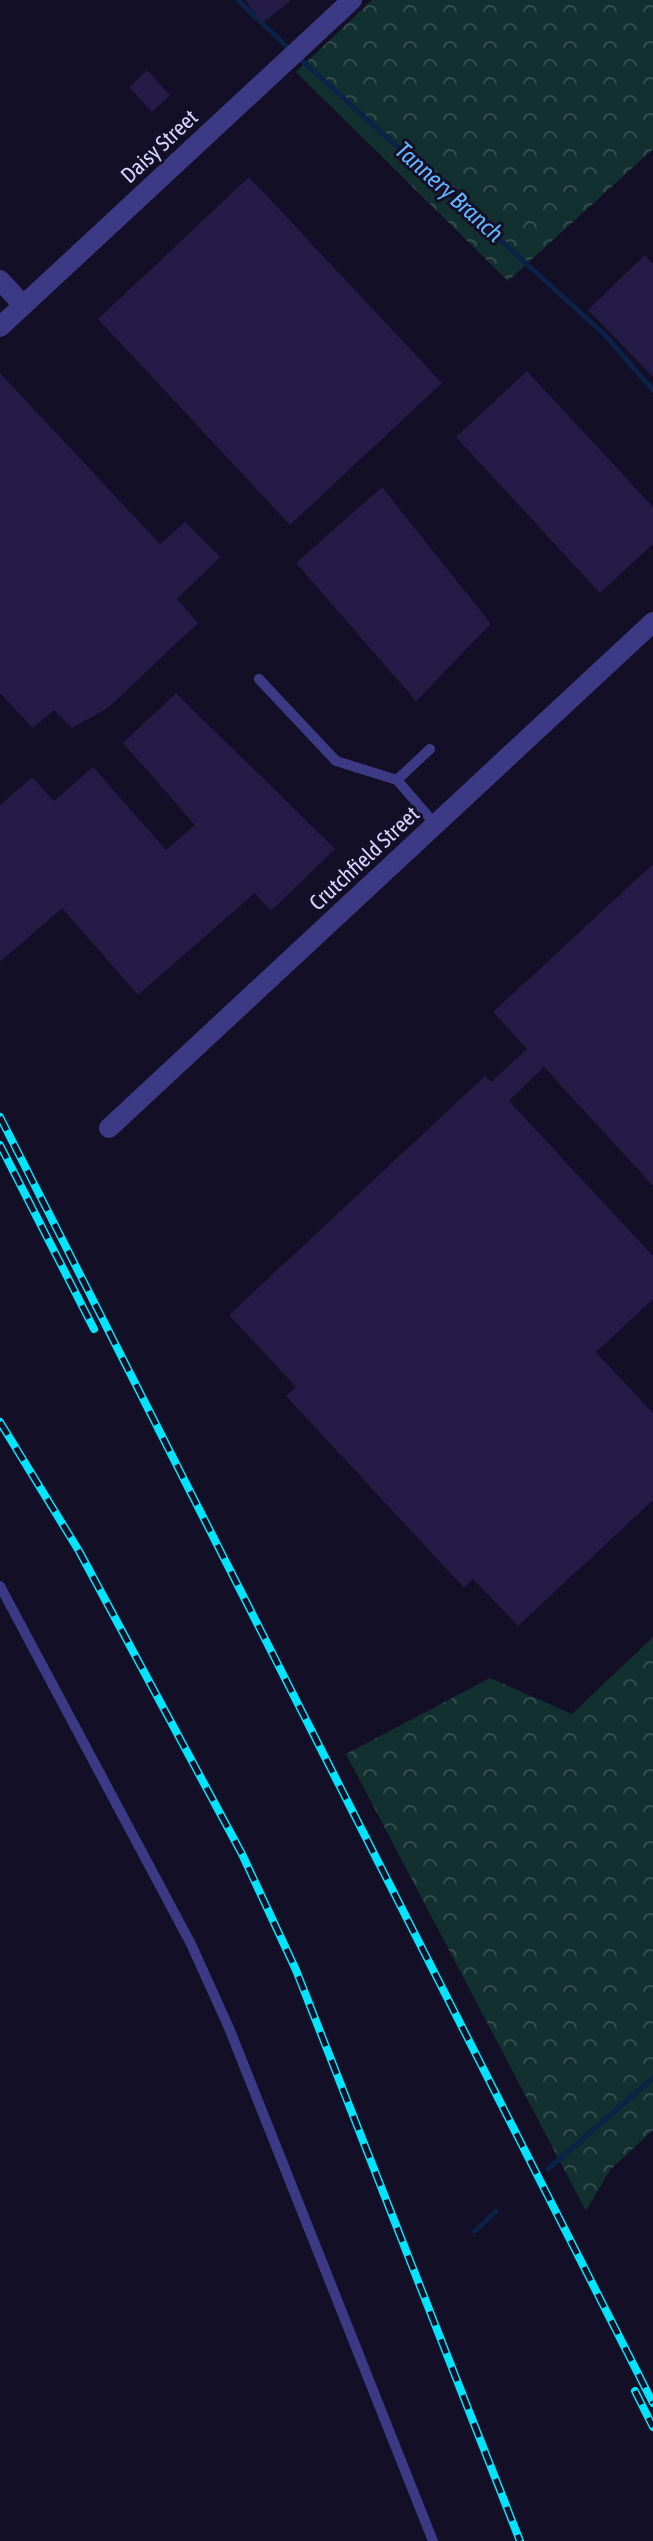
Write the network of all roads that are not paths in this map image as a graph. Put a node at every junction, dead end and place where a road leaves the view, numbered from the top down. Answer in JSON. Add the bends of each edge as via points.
{"nodes":[{"id":1,"x":352,"y":0,"type":"edge"},
{"id":2,"x":0,"y":280,"type":"edge"},
{"id":3,"x":23,"y":305,"type":"junction"},
{"id":4,"x":0,"y":327,"type":"edge"},
{"id":5,"x":653,"y":622,"type":"edge"},
{"id":6,"x":259,"y":679,"type":"dead end"},
{"id":7,"x":430,"y":749,"type":"dead end"},
{"id":8,"x":397,"y":780,"type":"junction"},
{"id":9,"x":435,"y":824,"type":"junction"},
{"id":10,"x":109,"y":1128,"type":"dead end"},
{"id":11,"x":0,"y":1586,"type":"edge"},
{"id":12,"x":433,"y":2541,"type":"edge"}],
"edges":[{"from":1,"to":3,"type":"street","name":"Daisy Street"},
{"from":2,"to":3,"type":"street"},
{"from":3,"to":4,"type":"street","name":"Daisy Street"},
{"from":5,"to":9,"type":"street","name":"Crutchfield Street"},
{"from":6,"to":8,"type":"lane","via":[[336,761]]},
{"from":7,"to":8,"type":"lane"},
{"from":8,"to":9,"type":"lane"},
{"from":9,"to":10,"type":"street","name":"Crutchfield Street"},
{"from":11,"to":12,"type":"lane","via":[[191,1944]]}]}
